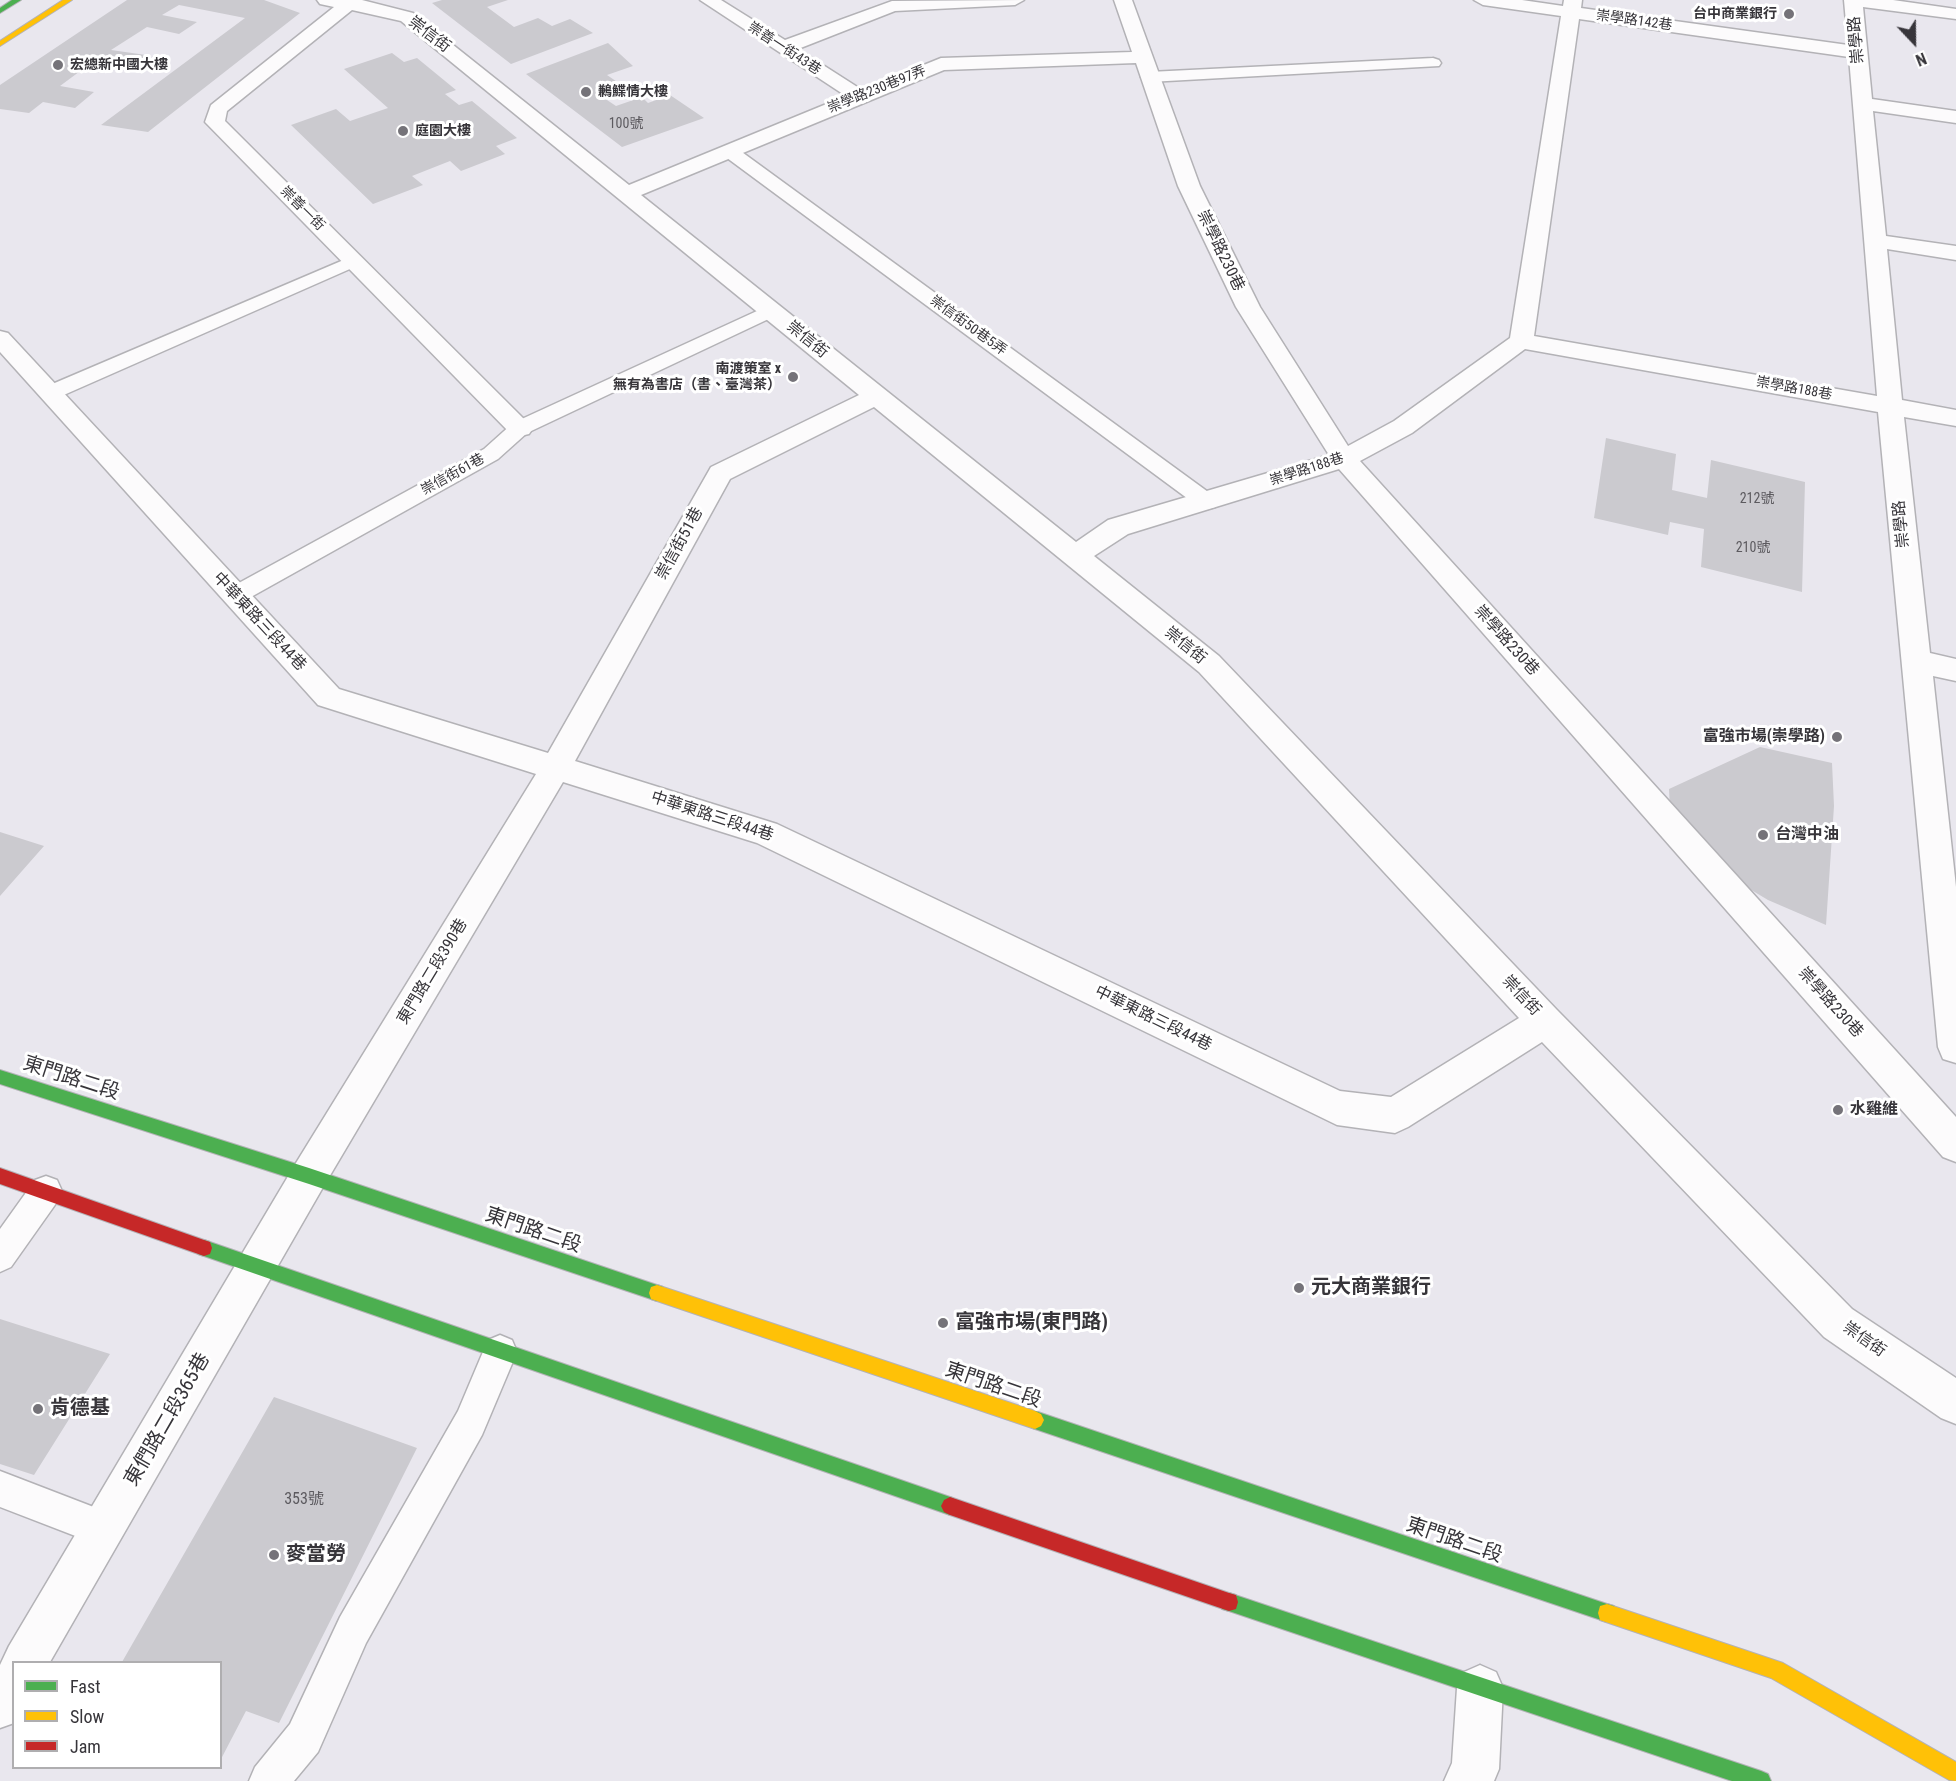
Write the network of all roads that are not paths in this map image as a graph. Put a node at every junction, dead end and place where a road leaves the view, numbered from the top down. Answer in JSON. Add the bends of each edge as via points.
{"nodes":[{"id":1,"x":17,"y":0,"type":"edge"},
{"id":2,"x":68,"y":0,"type":"edge"},
{"id":3,"x":709,"y":0,"type":"edge"},
{"id":4,"x":1015,"y":0,"type":"edge"},
{"id":5,"x":1123,"y":0,"type":"edge"},
{"id":6,"x":1483,"y":0,"type":"edge"},
{"id":7,"x":1853,"y":0,"type":"edge"},
{"id":8,"x":342,"y":1,"type":"edge"},
{"id":9,"x":1572,"y":6,"type":"edge"},
{"id":10,"x":0,"y":11,"type":"edge"},
{"id":11,"x":1956,"y":14,"type":"edge"},
{"id":12,"x":0,"y":44,"type":"edge"},
{"id":13,"x":782,"y":48,"type":"junction"},
{"id":14,"x":1857,"y":52,"type":"junction"},
{"id":15,"x":1433,"y":63,"type":"dead end"},
{"id":16,"x":1146,"y":67,"type":"junction"},
{"id":17,"x":860,"y":97,"type":"junction"},
{"id":18,"x":1862,"y":104,"type":"junction"},
{"id":19,"x":1956,"y":117,"type":"edge"},
{"id":20,"x":729,"y":151,"type":"junction"},
{"id":21,"x":628,"y":193,"type":"junction"},
{"id":22,"x":1875,"y":241,"type":"junction"},
{"id":23,"x":1956,"y":254,"type":"edge"},
{"id":24,"x":353,"y":261,"type":"junction"},
{"id":25,"x":770,"y":311,"type":"junction"},
{"id":26,"x":0,"y":338,"type":"edge"},
{"id":27,"x":1521,"y":341,"type":"junction"},
{"id":28,"x":50,"y":393,"type":"junction"},
{"id":29,"x":876,"y":396,"type":"junction"},
{"id":30,"x":1890,"y":405,"type":"junction"},
{"id":31,"x":1956,"y":418,"type":"edge"},
{"id":32,"x":520,"y":428,"type":"junction"},
{"id":33,"x":1344,"y":459,"type":"junction"},
{"id":34,"x":1207,"y":502,"type":"junction"},
{"id":35,"x":1074,"y":556,"type":"junction"},
{"id":36,"x":234,"y":596,"type":"junction"},
{"id":37,"x":1916,"y":661,"type":"junction"},
{"id":38,"x":1956,"y":670,"type":"edge"},
{"id":39,"x":556,"y":767,"type":"junction"},
{"id":40,"x":1545,"y":1021,"type":"junction"},
{"id":41,"x":1956,"y":1047,"type":"edge"},
{"id":42,"x":0,"y":1077,"type":"edge"},
{"id":43,"x":1956,"y":1144,"type":"edge"},
{"id":44,"x":0,"y":1176,"type":"edge"},
{"id":45,"x":309,"y":1176,"type":"junction"},
{"id":46,"x":46,"y":1191,"type":"junction"},
{"id":47,"x":0,"y":1256,"type":"edge"},
{"id":48,"x":257,"y":1265,"type":"junction"},
{"id":49,"x":500,"y":1352,"type":"junction"},
{"id":50,"x":1956,"y":1403,"type":"edge"},
{"id":51,"x":0,"y":1489,"type":"edge"},
{"id":52,"x":104,"y":1529,"type":"junction"},
{"id":53,"x":26,"y":1661,"type":"edge"},
{"id":54,"x":12,"y":1685,"type":"edge"},
{"id":55,"x":1480,"y":1688,"type":"junction"},
{"id":56,"x":0,"y":1705,"type":"edge"},
{"id":57,"x":1956,"y":1773,"type":"edge"},
{"id":58,"x":269,"y":1781,"type":"edge"},
{"id":59,"x":1468,"y":1781,"type":"edge"},
{"id":60,"x":1761,"y":1781,"type":"edge"}],
"edges":[{"from":1,"to":10,"type":"main road"},
{"from":2,"to":12,"type":"main road"},
{"from":3,"to":13,"type":"street","name":"崇善一街43巷"},
{"from":4,"to":13,"type":"street","via":[[892,6]]},
{"from":5,"to":16,"type":"street","name":"崇學路230巷"},
{"from":6,"to":9,"type":"street","name":"崇學路142巷"},
{"from":7,"to":11,"type":"street"},
{"from":7,"to":14,"type":"street","name":"崇學路"},
{"from":8,"to":21,"type":"street","name":"崇信街","via":[[407,17]]},
{"from":8,"to":24,"type":"street","name":"崇善一街","via":[[218,109],[215,122]]},
{"from":9,"to":14,"type":"street","name":"崇學路142巷"},
{"from":9,"to":27,"type":"street"},
{"from":13,"to":17,"type":"street","name":"崇善一街43巷"},
{"from":14,"to":18,"type":"street","name":"崇學路"},
{"from":15,"to":16,"type":"lane"},
{"from":16,"to":17,"type":"street","name":"崇學路230巷97弄","via":[[941,64]]},
{"from":16,"to":33,"type":"street","name":"崇學路230巷","via":[[1189,186],[1248,307]]},
{"from":17,"to":20,"type":"street","name":"崇學路230巷97弄"},
{"from":18,"to":19,"type":"street"},
{"from":18,"to":22,"type":"street","name":"崇學路"},
{"from":20,"to":21,"type":"street","name":"崇學路230巷97弄"},
{"from":20,"to":34,"type":"lane","name":"崇信街50巷5弄"},
{"from":21,"to":25,"type":"street","name":"崇信街"},
{"from":22,"to":23,"type":"street"},
{"from":22,"to":30,"type":"street","name":"崇學路"},
{"from":24,"to":28,"type":"lane"},
{"from":24,"to":32,"type":"street","name":"崇善一街"},
{"from":25,"to":29,"type":"street","name":"崇信街"},
{"from":25,"to":32,"type":"lane","name":"崇信街61巷"},
{"from":26,"to":28,"type":"street","name":"中華東路三段44巷"},
{"from":27,"to":30,"type":"street","name":"崇學路188巷"},
{"from":27,"to":33,"type":"street","name":"崇學路188巷","via":[[1403,427]]},
{"from":28,"to":36,"type":"street","name":"中華東路三段44巷"},
{"from":29,"to":35,"type":"street","name":"崇信街"},
{"from":29,"to":39,"type":"street","name":"崇信街51巷","via":[[720,473]]},
{"from":30,"to":31,"type":"street","name":"崇學路188巷"},
{"from":30,"to":37,"type":"street","name":"崇學路"},
{"from":32,"to":36,"type":"lane","name":"崇信街61巷","via":[[491,454]]},
{"from":33,"to":34,"type":"street","name":"崇學路188巷"},
{"from":33,"to":43,"type":"street","name":"崇學路230巷"},
{"from":34,"to":35,"type":"street","name":"崇學路188巷","via":[[1118,527]]},
{"from":35,"to":40,"type":"street","name":"崇信街","via":[[1209,664]]},
{"from":36,"to":39,"type":"street","name":"中華東路三段44巷","via":[[329,697]]},
{"from":37,"to":38,"type":"street"},
{"from":37,"to":41,"type":"street","name":"崇學路"},
{"from":39,"to":40,"type":"street","name":"中華東路三段44巷","via":[[766,833],[1337,1108],[1395,1114]]},
{"from":39,"to":45,"type":"street","name":"東門路二段390巷"},
{"from":40,"to":50,"type":"street","name":"崇信街","via":[[1839,1323]]},
{"from":42,"to":45,"type":"main road","name":"東門路二段"},
{"from":44,"to":46,"type":"main road"},
{"from":45,"to":48,"type":"street","name":"東們路二段365巷"},
{"from":45,"to":57,"type":"main road","name":"東門路二段","via":[[1776,1670]]},
{"from":46,"to":47,"type":"lane"},
{"from":46,"to":48,"type":"main road"},
{"from":48,"to":49,"type":"main road"},
{"from":48,"to":52,"type":"street","name":"東們路二段365巷"},
{"from":49,"to":55,"type":"main road"},
{"from":49,"to":58,"type":"lane","via":[[470,1423],[353,1630],[304,1738]]},
{"from":51,"to":52,"type":"lane"},
{"from":52,"to":53,"type":"street","name":"東們路二段365巷"},
{"from":54,"to":56,"type":"street"},
{"from":55,"to":59,"type":"street","via":[[1475,1769]]},
{"from":55,"to":60,"type":"main road"}]}
